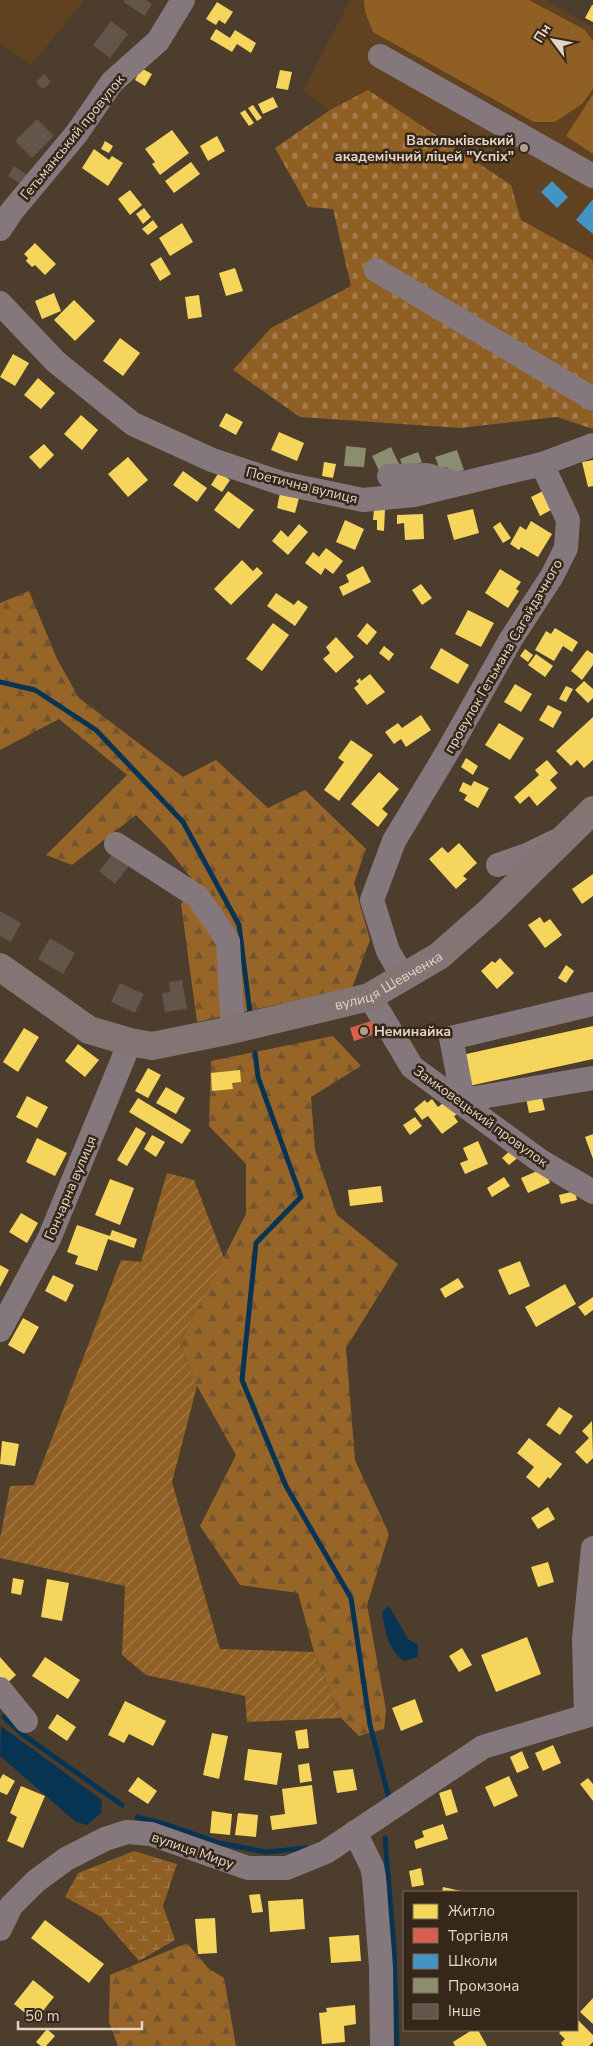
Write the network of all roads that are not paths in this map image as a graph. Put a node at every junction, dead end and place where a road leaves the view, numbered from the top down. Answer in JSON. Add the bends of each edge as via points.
{"nodes":[{"id":1,"x":183,"y":0,"type":"edge"},
{"id":2,"x":380,"y":56,"type":"dead end"},
{"id":3,"x":593,"y":176,"type":"edge"},
{"id":4,"x":0,"y":230,"type":"edge"},
{"id":5,"x":376,"y":270,"type":"dead end"},
{"id":6,"x":0,"y":302,"type":"edge"},
{"id":7,"x":593,"y":399,"type":"edge"},
{"id":8,"x":593,"y":445,"type":"edge"},
{"id":9,"x":542,"y":464,"type":"junction"},
{"id":10,"x":389,"y":476,"type":"dead end"},
{"id":11,"x":458,"y":483,"type":"junction"},
{"id":12,"x":593,"y":810,"type":"edge"},
{"id":13,"x":565,"y":836,"type":"junction"},
{"id":14,"x":116,"y":844,"type":"dead end"},
{"id":15,"x":498,"y":865,"type":"dead end"},
{"id":16,"x":0,"y":967,"type":"edge"},
{"id":17,"x":403,"y":977,"type":"junction"},
{"id":18,"x":369,"y":998,"type":"junction"},
{"id":19,"x":593,"y":1004,"type":"edge"},
{"id":20,"x":233,"y":1029,"type":"junction"},
{"id":21,"x":130,"y":1042,"type":"junction"},
{"id":22,"x":593,"y":1078,"type":"edge"},
{"id":23,"x":463,"y":1103,"type":"junction"},
{"id":24,"x":593,"y":1192,"type":"edge"},
{"id":25,"x":0,"y":1330,"type":"edge"},
{"id":26,"x":593,"y":1548,"type":"edge"},
{"id":27,"x":0,"y":1689,"type":"edge"},
{"id":28,"x":590,"y":1715,"type":"edge"},
{"id":29,"x":26,"y":1721,"type":"dead end"},
{"id":30,"x":355,"y":1832,"type":"junction"},
{"id":31,"x":326,"y":1852,"type":"junction"},
{"id":32,"x":372,"y":1867,"type":"junction"},
{"id":33,"x":0,"y":1929,"type":"edge"},
{"id":34,"x":382,"y":2046,"type":"edge"}],
"edges":[{"from":1,"to":4,"type":"street","name":"Гетьманський провулок","via":[[158,41],[112,82],[77,133]]},
{"from":2,"to":3,"type":"street"},
{"from":5,"to":7,"type":"street"},
{"from":6,"to":11,"type":"street","name":"Поетична вулиця","via":[[56,362],[116,412],[133,424],[212,460],[281,482],[364,500],[414,495]]},
{"from":8,"to":9,"type":"street","name":"Поетична вулиця"},
{"from":9,"to":11,"type":"street","name":"Поетична вулиця"},
{"from":9,"to":17,"type":"street","name":"провулок Гетьмана Сагайдачного","via":[[568,520],[566,548],[394,841],[372,900],[388,951]]},
{"from":10,"to":11,"type":"street","via":[[427,475]]},
{"from":12,"to":13,"type":"main road","name":"вулиця Шевченка"},
{"from":13,"to":15,"type":"street"},
{"from":13,"to":17,"type":"main road","name":"вулиця Шевченка","via":[[489,912],[439,956]]},
{"from":14,"to":20,"type":"street","via":[[198,897],[228,941]]},
{"from":16,"to":21,"type":"main road","name":"вулиця Шевченка","via":[[89,1030]]},
{"from":17,"to":18,"type":"main road","name":"вулиця Шевченка"},
{"from":18,"to":20,"type":"main road","name":"вулиця Шевченка"},
{"from":18,"to":23,"type":"street","name":"Замковецький провулок","via":[[412,1067]]},
{"from":19,"to":23,"type":"street","via":[[452,1038]]},
{"from":20,"to":21,"type":"main road","name":"вулиця Шевченка","via":[[152,1046]]},
{"from":21,"to":25,"type":"street","name":"Гончарна вулиця","via":[[49,1239]]},
{"from":22,"to":23,"type":"street"},
{"from":23,"to":24,"type":"street","name":"Замковецький провулок","via":[[539,1160]]},
{"from":26,"to":28,"type":"street","via":[[584,1639]]},
{"from":27,"to":29,"type":"street"},
{"from":28,"to":30,"type":"street","name":"вулиця Миру","via":[[483,1747]]},
{"from":30,"to":31,"type":"street","name":"вулиця Миру"},
{"from":30,"to":32,"type":"street"},
{"from":31,"to":32,"type":"street"},
{"from":31,"to":33,"type":"street","name":"вулиця Миру","via":[[288,1868],[248,1868],[151,1834],[127,1832],[105,1839],[66,1859],[36,1881],[11,1906]]},
{"from":32,"to":34,"type":"street","via":[[381,1967]]}]}
